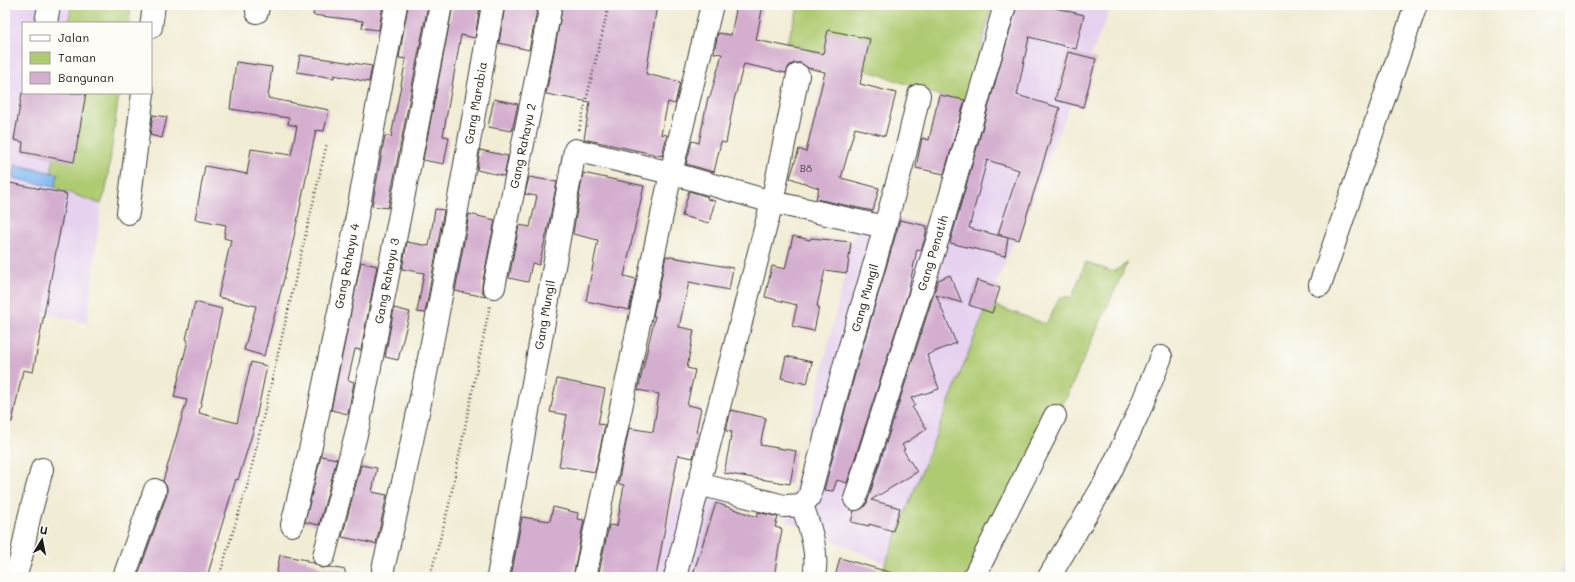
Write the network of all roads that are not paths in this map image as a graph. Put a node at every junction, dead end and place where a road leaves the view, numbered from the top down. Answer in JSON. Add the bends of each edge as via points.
{"nodes":[{"id":1,"x":49,"y":5,"type":"edge"},
{"id":2,"x":154,"y":5,"type":"edge"},
{"id":3,"x":396,"y":5,"type":"edge"},
{"id":4,"x":441,"y":5,"type":"edge"},
{"id":5,"x":493,"y":5,"type":"edge"},
{"id":6,"x":552,"y":5,"type":"edge"},
{"id":7,"x":712,"y":5,"type":"edge"},
{"id":8,"x":1005,"y":5,"type":"edge"},
{"id":9,"x":1416,"y":5,"type":"edge"},
{"id":10,"x":46,"y":22,"type":"edge"},
{"id":11,"x":152,"y":22,"type":"edge"},
{"id":12,"x":798,"y":75,"type":"dead end"},
{"id":13,"x":143,"y":94,"type":"edge"},
{"id":14,"x":919,"y":95,"type":"dead end"},
{"id":15,"x":671,"y":173,"type":"junction"},
{"id":16,"x":772,"y":202,"type":"junction"},
{"id":17,"x":128,"y":212,"type":"dead end"},
{"id":18,"x":885,"y":227,"type":"junction"},
{"id":19,"x":1320,"y":285,"type":"dead end"},
{"id":20,"x":494,"y":287,"type":"road end"},
{"id":21,"x":1161,"y":358,"type":"dead end"},
{"id":22,"x":1054,"y":416,"type":"dead end"},
{"id":23,"x":42,"y":469,"type":"dead end"},
{"id":24,"x":699,"y":484,"type":"junction"},
{"id":25,"x":155,"y":490,"type":"dead end"},
{"id":26,"x":855,"y":499,"type":"dead end"},
{"id":27,"x":802,"y":505,"type":"junction"},
{"id":28,"x":292,"y":525,"type":"dead end"},
{"id":29,"x":324,"y":556,"type":"dead end"},
{"id":30,"x":383,"y":569,"type":"dead end"},
{"id":31,"x":976,"y":576,"type":"edge"},
{"id":32,"x":15,"y":577,"type":"edge"},
{"id":33,"x":124,"y":577,"type":"edge"},
{"id":34,"x":498,"y":577,"type":"edge"},
{"id":35,"x":585,"y":577,"type":"edge"},
{"id":36,"x":675,"y":577,"type":"edge"},
{"id":37,"x":814,"y":577,"type":"edge"},
{"id":38,"x":1049,"y":577,"type":"edge"}],
"edges":[{"from":1,"to":10,"type":"street"},
{"from":2,"to":11,"type":"street"},
{"from":3,"to":28,"type":"street","name":"Gang Rahayu 4","via":[[342,298]]},
{"from":4,"to":29,"type":"street","name":"Gang Rahayu 3","via":[[359,423]]},
{"from":5,"to":30,"type":"street","name":"Gang Marabia","via":[[435,330]]},
{"from":6,"to":20,"type":"street","name":"Gang Rahayu 2"},
{"from":7,"to":15,"type":"street"},
{"from":8,"to":26,"type":"street","name":"Gang Penatih","via":[[942,225]]},
{"from":9,"to":19,"type":"street"},
{"from":12,"to":16,"type":"street"},
{"from":13,"to":17,"type":"street"},
{"from":14,"to":18,"type":"street","name":"Gang Mungil"},
{"from":15,"to":16,"type":"street"},
{"from":15,"to":34,"type":"street","name":"Gang Mungil","via":[[575,150]]},
{"from":15,"to":35,"type":"street"},
{"from":16,"to":18,"type":"street"},
{"from":16,"to":24,"type":"street"},
{"from":18,"to":27,"type":"street","name":"Gang Mungil","via":[[809,497]]},
{"from":21,"to":38,"type":"street","via":[[1105,483]]},
{"from":22,"to":31,"type":"street"},
{"from":23,"to":32,"type":"street"},
{"from":24,"to":27,"type":"street","via":[[784,506]]},
{"from":24,"to":36,"type":"street"},
{"from":25,"to":33,"type":"street"},
{"from":27,"to":37,"type":"street","via":[[814,546]]}]}
